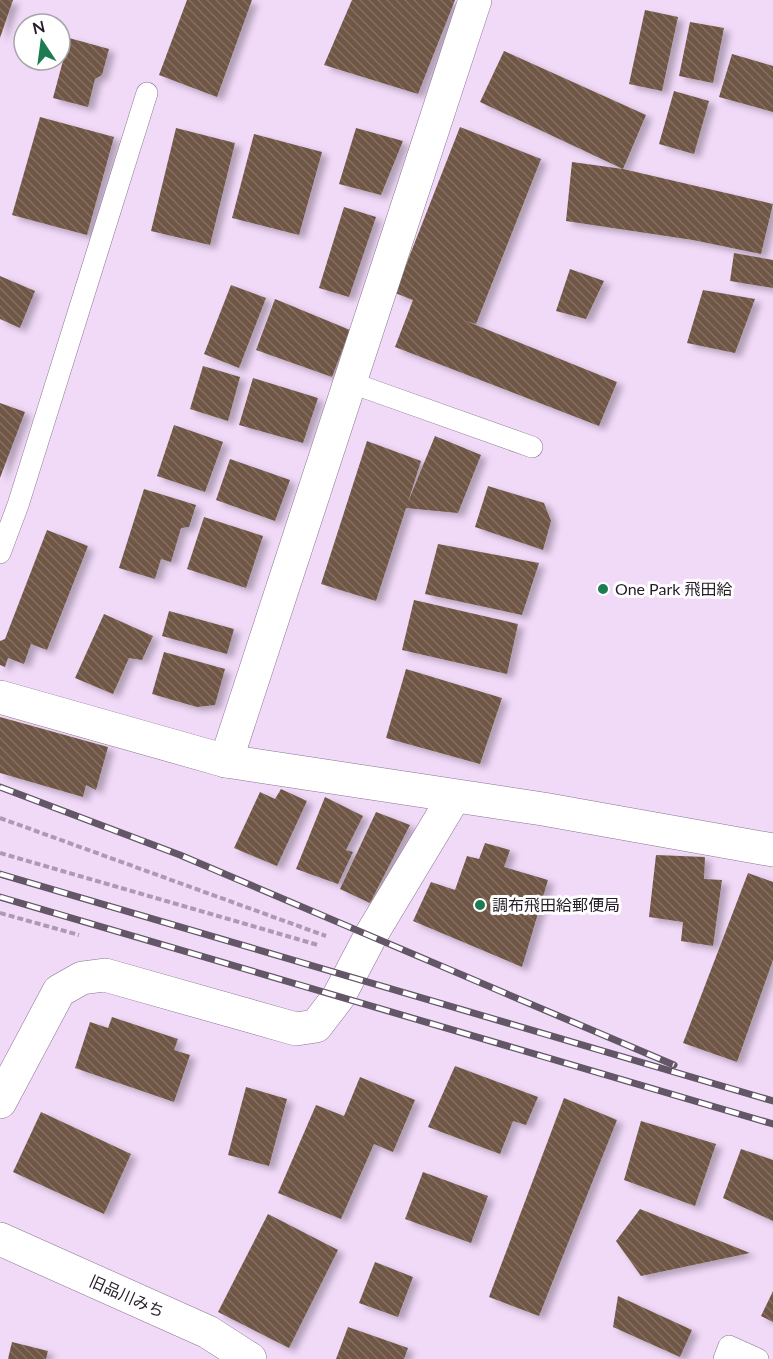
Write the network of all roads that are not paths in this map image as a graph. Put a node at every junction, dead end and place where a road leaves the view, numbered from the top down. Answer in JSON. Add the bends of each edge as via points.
{"nodes":[{"id":1,"x":474,"y":0,"type":"edge"},
{"id":2,"x":147,"y":93,"type":"dead end"},
{"id":3,"x":348,"y":382,"type":"junction"},
{"id":4,"x":532,"y":447,"type":"dead end"},
{"id":5,"x":0,"y":553,"type":"edge"},
{"id":6,"x":0,"y":697,"type":"edge"},
{"id":7,"x":226,"y":761,"type":"junction"},
{"id":8,"x":454,"y":797,"type":"junction"},
{"id":9,"x":773,"y":850,"type":"edge"},
{"id":10,"x":0,"y":1102,"type":"edge"},
{"id":11,"x":0,"y":1241,"type":"edge"},
{"id":12,"x":250,"y":1359,"type":"edge"},
{"id":13,"x":724,"y":1359,"type":"edge"},
{"id":14,"x":758,"y":1359,"type":"edge"}],
"edges":[{"from":1,"to":3,"type":"street"},
{"from":2,"to":5,"type":"lane"},
{"from":3,"to":4,"type":"lane"},
{"from":3,"to":7,"type":"street"},
{"from":6,"to":7,"type":"street"},
{"from":7,"to":8,"type":"street"},
{"from":8,"to":9,"type":"street"},
{"from":8,"to":10,"type":"street","via":[[339,996],[316,1026],[296,1029],[105,975],[82,978],[59,991]]},
{"from":11,"to":12,"type":"street","name":"旧品川みち","via":[[208,1332]]},
{"from":13,"to":14,"type":"lane","via":[[729,1346]]}]}
